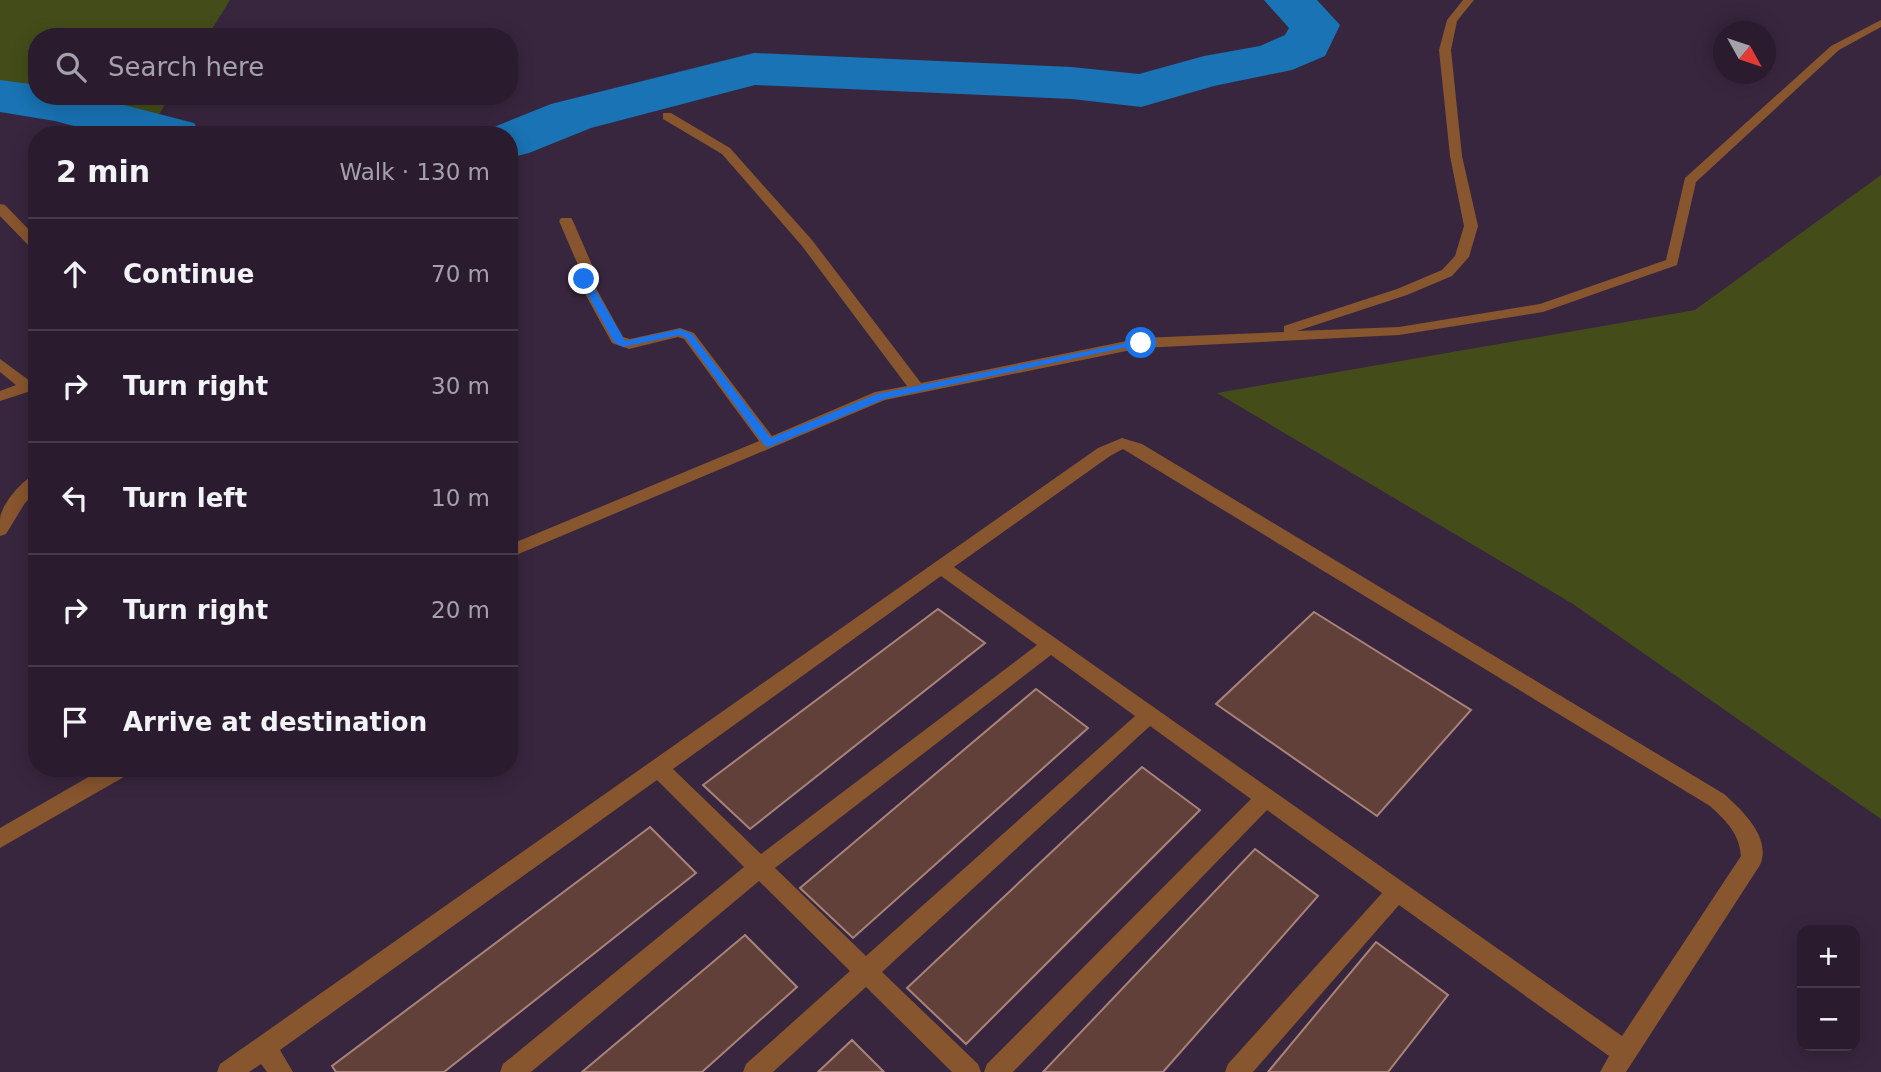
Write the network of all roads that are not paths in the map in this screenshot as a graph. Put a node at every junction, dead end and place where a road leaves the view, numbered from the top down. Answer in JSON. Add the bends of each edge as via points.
{"nodes":[{"id":1,"x":1469,"y":0,"type":"edge"},
{"id":2,"x":1881,"y":23,"type":"edge"},
{"id":3,"x":667,"y":116,"type":"dead end"},
{"id":4,"x":0,"y":208,"type":"edge"},
{"id":5,"x":566,"y":221,"type":"dead end"},
{"id":6,"x":28,"y":237,"type":"edge"},
{"id":7,"x":1266,"y":337,"type":"junction"},
{"id":8,"x":0,"y":364,"type":"edge"},
{"id":9,"x":28,"y":383,"type":"edge"},
{"id":10,"x":28,"y":387,"type":"edge"},
{"id":11,"x":918,"y":389,"type":"junction"},
{"id":12,"x":0,"y":396,"type":"edge"},
{"id":13,"x":769,"y":443,"type":"junction"},
{"id":14,"x":28,"y":490,"type":"edge"},
{"id":15,"x":0,"y":530,"type":"edge"},
{"id":16,"x":518,"y":548,"type":"edge"},
{"id":17,"x":941,"y":567,"type":"junction"},
{"id":18,"x":1051,"y":645,"type":"junction"},
{"id":19,"x":1149,"y":715,"type":"junction"},
{"id":20,"x":657,"y":767,"type":"junction"},
{"id":21,"x":107,"y":777,"type":"edge"},
{"id":22,"x":1266,"y":798,"type":"junction"},
{"id":23,"x":0,"y":839,"type":"edge"},
{"id":24,"x":760,"y":867,"type":"junction"},
{"id":25,"x":1397,"y":891,"type":"junction"},
{"id":26,"x":866,"y":970,"type":"junction"},
{"id":27,"x":264,"y":1047,"type":"junction"},
{"id":28,"x":1618,"y":1063,"type":"edge"},
{"id":29,"x":229,"y":1072,"type":"edge"},
{"id":30,"x":281,"y":1072,"type":"edge"},
{"id":31,"x":512,"y":1072,"type":"edge"},
{"id":32,"x":755,"y":1072,"type":"edge"},
{"id":33,"x":969,"y":1072,"type":"edge"},
{"id":34,"x":996,"y":1072,"type":"edge"},
{"id":35,"x":1237,"y":1072,"type":"edge"}],
"edges":[{"from":1,"to":7,"type":"street","via":[[1452,20],[1445,50],[1456,156],[1471,226],[1462,257],[1447,273],[1402,292]]},
{"from":2,"to":7,"type":"street","via":[[1835,48],[1690,181],[1672,262],[1543,308],[1399,331]]},
{"from":3,"to":11,"type":"street","via":[[726,151],[807,243]]},
{"from":4,"to":6,"type":"street"},
{"from":5,"to":13,"type":"street","via":[[584,265],[584,279],[617,340],[629,344],[680,332],[689,336]]},
{"from":7,"to":11,"type":"street","via":[[1141,343]]},
{"from":8,"to":9,"type":"street"},
{"from":10,"to":12,"type":"street"},
{"from":11,"to":13,"type":"street","via":[[881,396]]},
{"from":13,"to":16,"type":"street"},
{"from":14,"to":15,"type":"street"},
{"from":17,"to":18,"type":"street"},
{"from":17,"to":20,"type":"street"},
{"from":17,"to":28,"type":"street","via":[[1122,443],[1717,800],[1742,823],[1751,841],[1752,858]]},
{"from":18,"to":19,"type":"street"},
{"from":18,"to":24,"type":"street"},
{"from":19,"to":22,"type":"street"},
{"from":19,"to":26,"type":"street"},
{"from":20,"to":24,"type":"street"},
{"from":20,"to":27,"type":"street"},
{"from":21,"to":23,"type":"street"},
{"from":22,"to":25,"type":"street"},
{"from":22,"to":34,"type":"street"},
{"from":24,"to":26,"type":"street"},
{"from":24,"to":31,"type":"street"},
{"from":25,"to":28,"type":"street"},
{"from":25,"to":35,"type":"street"},
{"from":26,"to":32,"type":"street"},
{"from":26,"to":33,"type":"street"},
{"from":27,"to":29,"type":"street"},
{"from":27,"to":30,"type":"street"}]}
